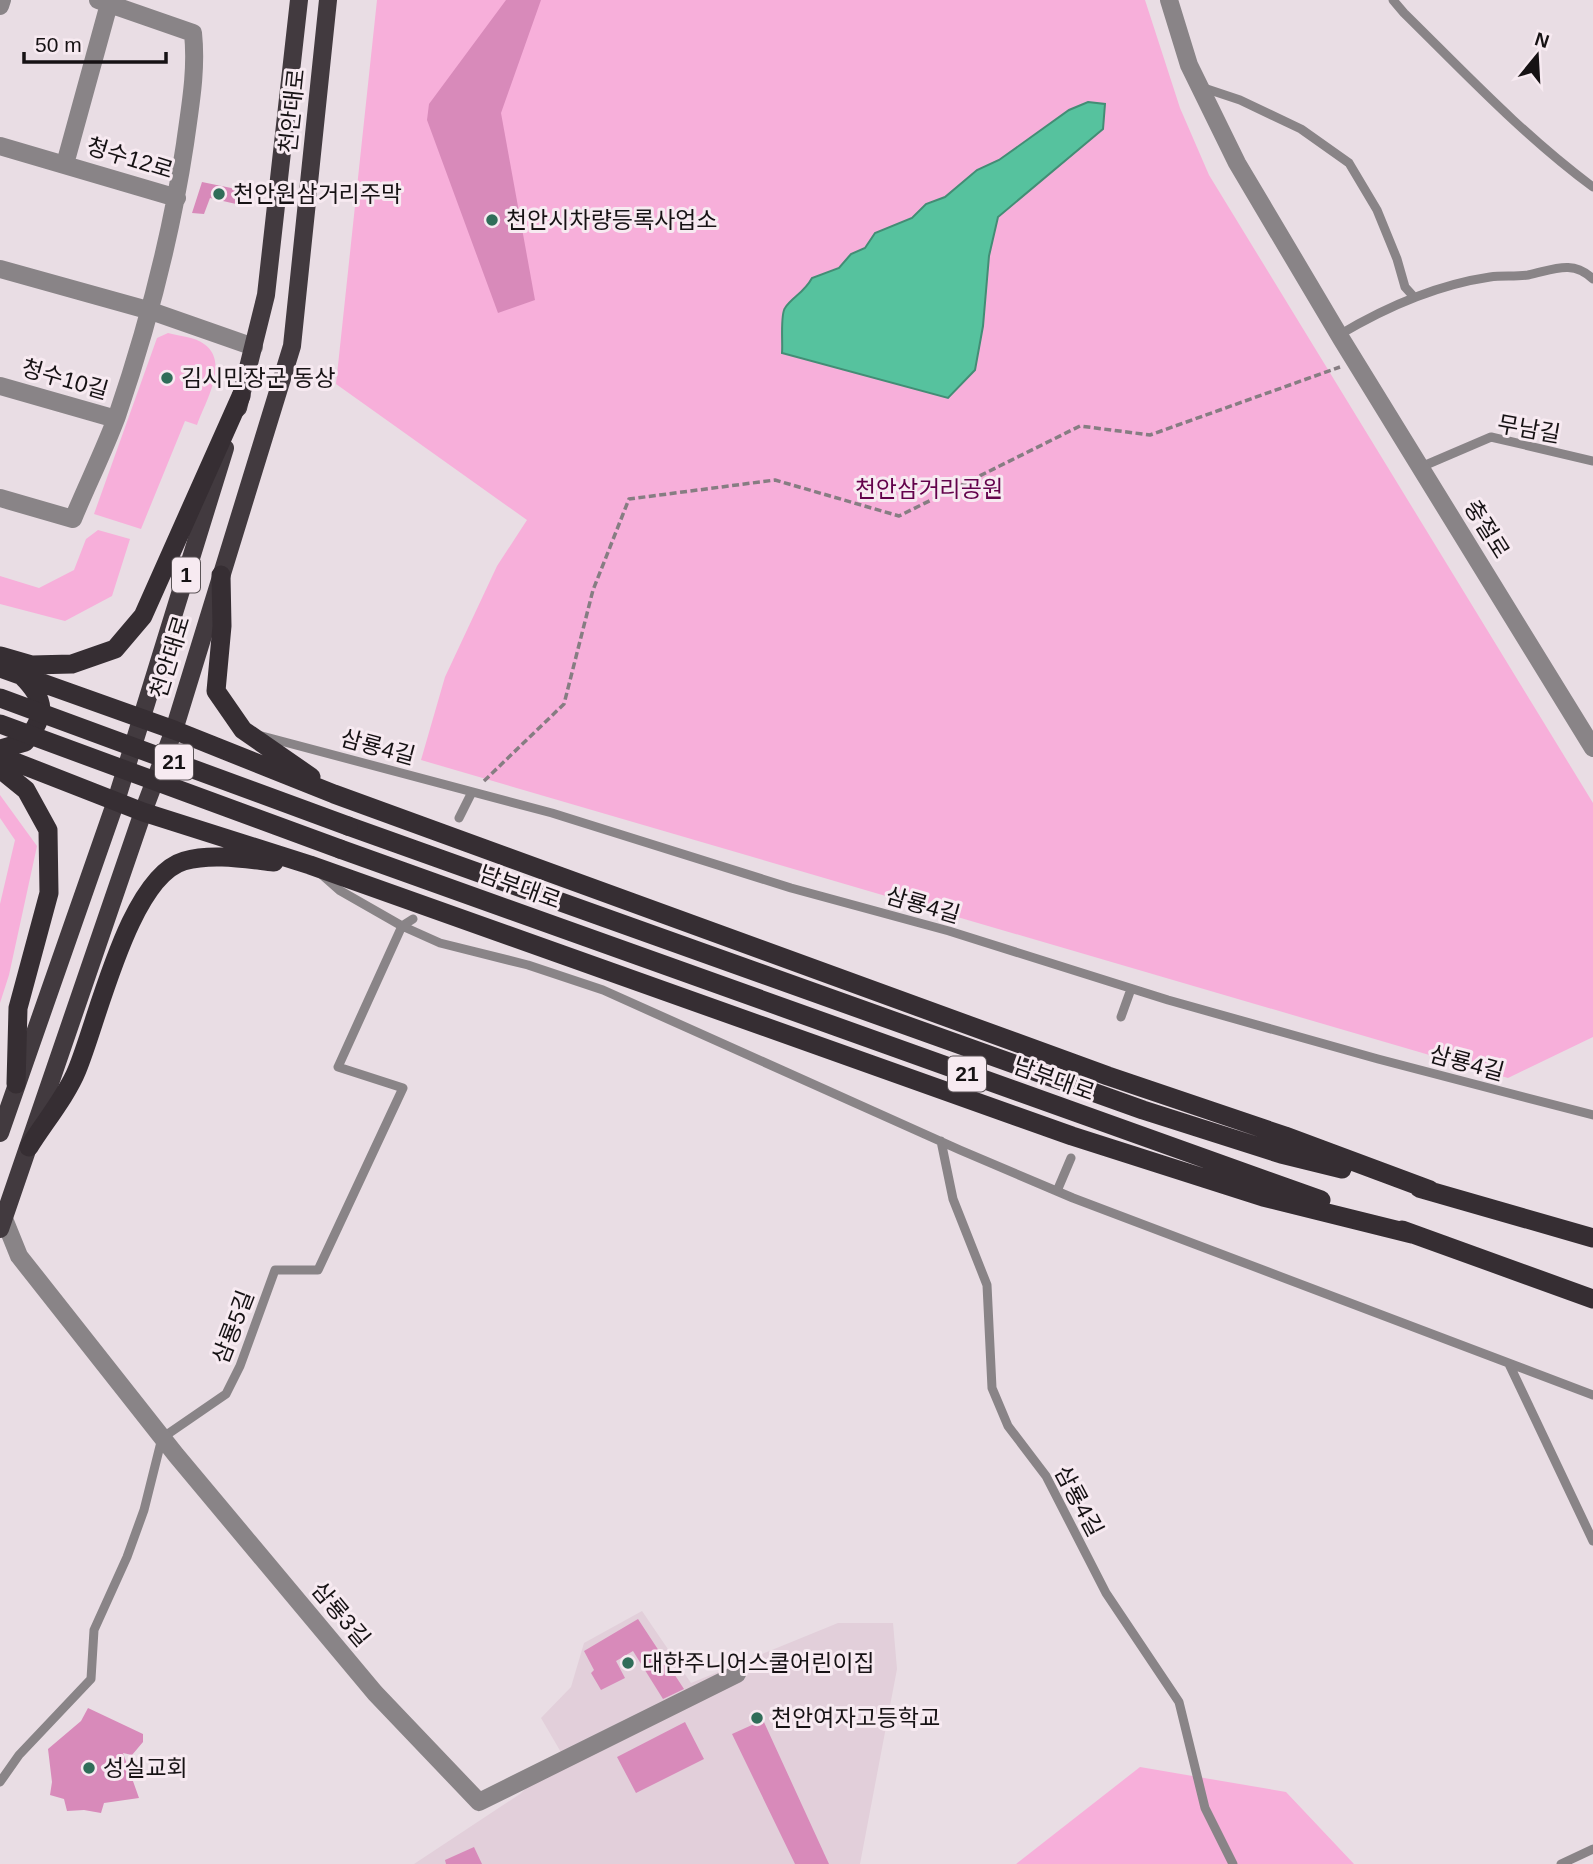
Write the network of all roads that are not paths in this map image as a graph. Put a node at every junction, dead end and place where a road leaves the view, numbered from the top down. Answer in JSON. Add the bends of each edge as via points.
{"nodes":[{"id":1,"x":2,"y":0,"type":"edge"},
{"id":2,"x":299,"y":0,"type":"edge"},
{"id":3,"x":328,"y":0,"type":"edge"},
{"id":4,"x":1169,"y":0,"type":"edge"},
{"id":5,"x":1393,"y":0,"type":"edge"},
{"id":6,"x":103,"y":2,"type":"edge"},
{"id":7,"x":0,"y":6,"type":"edge"},
{"id":8,"x":1200,"y":87,"type":"junction"},
{"id":9,"x":0,"y":146,"type":"edge"},
{"id":10,"x":65,"y":164,"type":"junction"},
{"id":11,"x":1593,"y":187,"type":"edge"},
{"id":12,"x":177,"y":198,"type":"junction"},
{"id":13,"x":0,"y":269,"type":"edge"},
{"id":14,"x":1593,"y":279,"type":"edge"},
{"id":15,"x":1414,"y":297,"type":"junction"},
{"id":16,"x":151,"y":311,"type":"junction"},
{"id":17,"x":1339,"y":335,"type":"junction"},
{"id":18,"x":254,"y":347,"type":"junction"},
{"id":19,"x":0,"y":386,"type":"edge"},
{"id":20,"x":241,"y":396,"type":"junction"},
{"id":21,"x":116,"y":419,"type":"junction"},
{"id":22,"x":1593,"y":461,"type":"edge"},
{"id":23,"x":1420,"y":467,"type":"junction"},
{"id":24,"x":0,"y":498,"type":"edge"},
{"id":25,"x":221,"y":575,"type":"junction"},
{"id":26,"x":0,"y":656,"type":"edge"},
{"id":27,"x":0,"y":668,"type":"edge"},
{"id":28,"x":22,"y":676,"type":"junction"},
{"id":29,"x":0,"y":698,"type":"edge"},
{"id":30,"x":142,"y":719,"type":"junction"},
{"id":31,"x":0,"y":724,"type":"edge"},
{"id":32,"x":174,"y":730,"type":"junction"},
{"id":33,"x":243,"y":730,"type":"junction"},
{"id":34,"x":0,"y":748,"type":"edge"},
{"id":35,"x":1593,"y":748,"type":"edge"},
{"id":36,"x":0,"y":756,"type":"edge"},
{"id":37,"x":0,"y":769,"type":"edge"},
{"id":38,"x":472,"y":792,"type":"junction"},
{"id":39,"x":334,"y":794,"type":"junction"},
{"id":40,"x":116,"y":801,"type":"junction"},
{"id":41,"x":143,"y":811,"type":"junction"},
{"id":42,"x":459,"y":818,"type":"dead end"},
{"id":43,"x":310,"y":865,"type":"junction"},
{"id":44,"x":413,"y":919,"type":"dead end"},
{"id":45,"x":402,"y":926,"type":"junction"},
{"id":46,"x":1131,"y":989,"type":"junction"},
{"id":47,"x":1121,"y":1017,"type":"dead end"},
{"id":48,"x":16,"y":1084,"type":"junction"},
{"id":49,"x":1593,"y":1115,"type":"edge"},
{"id":50,"x":0,"y":1133,"type":"edge"},
{"id":51,"x":941,"y":1141,"type":"junction"},
{"id":52,"x":29,"y":1147,"type":"junction"},
{"id":53,"x":1070,"y":1158,"type":"dead end"},
{"id":54,"x":1430,"y":1190,"type":"junction"},
{"id":55,"x":1057,"y":1191,"type":"junction"},
{"id":56,"x":1,"y":1222,"type":"edge"},
{"id":57,"x":1412,"y":1234,"type":"junction"},
{"id":58,"x":1593,"y":1238,"type":"edge"},
{"id":59,"x":1593,"y":1299,"type":"edge"},
{"id":60,"x":1509,"y":1364,"type":"junction"},
{"id":61,"x":1593,"y":1395,"type":"edge"},
{"id":62,"x":162,"y":1438,"type":"junction"},
{"id":63,"x":1593,"y":1541,"type":"edge"},
{"id":64,"x":737,"y":1674,"type":"dead end"},
{"id":65,"x":0,"y":1782,"type":"edge"},
{"id":66,"x":1593,"y":1849,"type":"edge"},
{"id":67,"x":1233,"y":1864,"type":"edge"},
{"id":68,"x":1561,"y":1864,"type":"edge"}],
"edges":[{"from":1,"to":7,"type":"street"},
{"from":2,"to":18,"type":"main road","name":"천안대로","number":"1","via":[[266,295]]},
{"from":3,"to":25,"type":"main road","name":"천안대로","number":"1","via":[[292,346]]},
{"from":4,"to":8,"type":"street","name":"충절로"},
{"from":5,"to":11,"type":"lane","via":[[1503,110]]},
{"from":6,"to":10,"type":"street","name":"청수12로"},
{"from":6,"to":12,"type":"street","name":"청수12로","via":[[193,33],[193,86]]},
{"from":8,"to":15,"type":"lane","via":[[1301,129],[1349,163],[1377,210],[1405,287]]},
{"from":8,"to":17,"type":"street","name":"충절로","via":[[1237,163]]},
{"from":9,"to":10,"type":"street"},
{"from":10,"to":12,"type":"street","name":"청수12로"},
{"from":12,"to":16,"type":"street","name":"청수10길"},
{"from":13,"to":16,"type":"street"},
{"from":14,"to":15,"type":"lane","via":[[1582,269],[1563,267],[1490,277]]},
{"from":15,"to":17,"type":"lane"},
{"from":16,"to":18,"type":"street"},
{"from":16,"to":21,"type":"street","name":"청수10길"},
{"from":17,"to":23,"type":"street","name":"충절로"},
{"from":18,"to":20,"type":"main road","name":"천안대로","number":"1"},
{"from":19,"to":21,"type":"street","name":"청수10길"},
{"from":20,"to":26,"type":"highway","via":[[143,616],[115,649],[72,664],[32,665]]},
{"from":20,"to":30,"type":"main road","name":"천안대로","number":"1"},
{"from":21,"to":24,"type":"street","name":"청수10길","via":[[73,519]]},
{"from":22,"to":23,"type":"lane","name":"무남길","via":[[1491,437]]},
{"from":23,"to":35,"type":"street","name":"충절로"},
{"from":25,"to":32,"type":"main road","name":"천안대로","number":"1"},
{"from":25,"to":33,"type":"highway","via":[[216,691]]},
{"from":27,"to":28,"type":"highway"},
{"from":28,"to":30,"type":"highway"},
{"from":28,"to":34,"type":"highway","via":[[39,699],[39,721],[25,742]]},
{"from":29,"to":54,"type":"highway","name":"남부대로","number":"21","bridge":true,"via":[[1143,1110],[1281,1154]]},
{"from":30,"to":32,"type":"highway"},
{"from":30,"to":40,"type":"main road","name":"천안대로","number":"1"},
{"from":31,"to":57,"type":"highway","name":"남부대로","number":"21","bridge":true},
{"from":32,"to":39,"type":"highway"},
{"from":32,"to":41,"type":"main road","name":"천안대로","number":"1"},
{"from":33,"to":38,"type":"lane","name":"삼룡4길"},
{"from":33,"to":39,"type":"highway"},
{"from":36,"to":40,"type":"highway"},
{"from":37,"to":48,"type":"highway","via":[[26,790],[48,830],[49,893],[18,1008]]},
{"from":38,"to":42,"type":"lane"},
{"from":38,"to":46,"type":"lane","name":"삼룡4길"},
{"from":39,"to":54,"type":"highway"},
{"from":40,"to":41,"type":"highway"},
{"from":40,"to":48,"type":"main road","name":"천안대로","number":"1"},
{"from":41,"to":43,"type":"highway"},
{"from":41,"to":52,"type":"main road","name":"천안대로","number":"1"},
{"from":43,"to":45,"type":"lane","via":[[339,890]]},
{"from":43,"to":52,"type":"highway","via":[[219,857],[183,861],[157,878],[131,920],[76,1073]]},
{"from":43,"to":57,"type":"highway","via":[[1072,1136],[1263,1197]]},
{"from":44,"to":45,"type":"lane"},
{"from":45,"to":51,"type":"lane","via":[[440,943],[603,990]]},
{"from":45,"to":62,"type":"lane","name":"삼룡5길","via":[[338,1067],[403,1088],[341,1221],[318,1269],[275,1270],[226,1394]]},
{"from":46,"to":47,"type":"lane"},
{"from":46,"to":49,"type":"lane","name":"삼룡4길"},
{"from":48,"to":50,"type":"main road","name":"천안대로","number":"1"},
{"from":51,"to":55,"type":"lane"},
{"from":51,"to":67,"type":"lane","name":"삼룡4길","via":[[953,1199],[987,1285],[992,1388],[1008,1426],[1046,1476],[1106,1593],[1179,1702],[1205,1808]]},
{"from":52,"to":56,"type":"main road","name":"천안대로","number":"1"},
{"from":53,"to":55,"type":"lane"},
{"from":54,"to":58,"type":"highway","name":"남부대로","number":"21"},
{"from":55,"to":60,"type":"lane"},
{"from":56,"to":62,"type":"street","name":"삼룡3길","via":[[19,1256]]},
{"from":57,"to":59,"type":"highway","name":"남부대로","number":"21"},
{"from":60,"to":61,"type":"lane"},
{"from":60,"to":63,"type":"lane"},
{"from":62,"to":64,"type":"street","name":"삼룡3길","via":[[375,1693],[479,1802]]},
{"from":62,"to":65,"type":"lane","via":[[144,1510],[94,1630],[92,1679],[19,1755]]},
{"from":66,"to":68,"type":"lane"}]}
